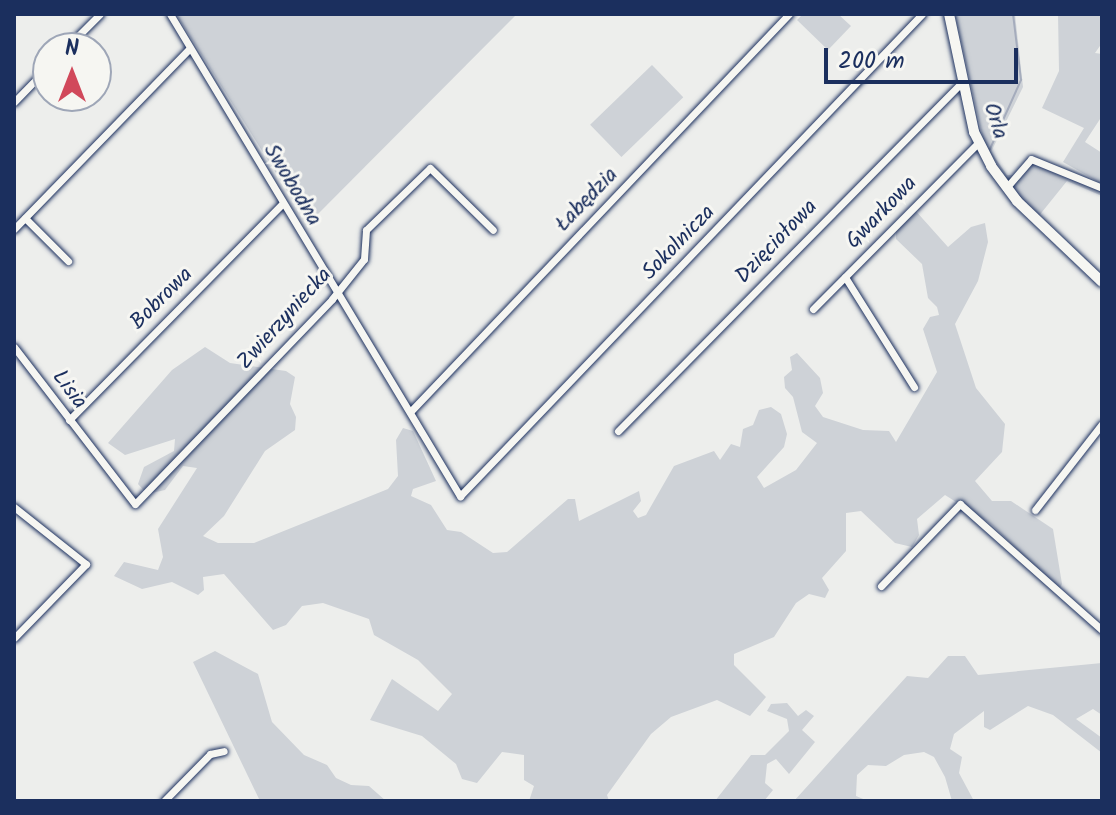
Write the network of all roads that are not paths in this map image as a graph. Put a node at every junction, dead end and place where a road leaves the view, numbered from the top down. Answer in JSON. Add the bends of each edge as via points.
{"nodes":[{"id":1,"x":100,"y":14,"type":"edge"},
{"id":2,"x":170,"y":14,"type":"edge"},
{"id":3,"x":789,"y":14,"type":"edge"},
{"id":4,"x":922,"y":14,"type":"edge"},
{"id":5,"x":949,"y":14,"type":"edge"},
{"id":6,"x":82,"y":32,"type":"edge"},
{"id":7,"x":189,"y":49,"type":"junction"},
{"id":8,"x":963,"y":81,"type":"junction"},
{"id":9,"x":32,"y":83,"type":"edge"},
{"id":10,"x":14,"y":102,"type":"edge"},
{"id":11,"x":978,"y":143,"type":"junction"},
{"id":12,"x":1006,"y":188,"type":"junction"},
{"id":13,"x":1102,"y":188,"type":"edge"},
{"id":14,"x":282,"y":204,"type":"junction"},
{"id":15,"x":25,"y":218,"type":"junction"},
{"id":16,"x":14,"y":229,"type":"edge"},
{"id":17,"x":493,"y":230,"type":"dead end"},
{"id":18,"x":68,"y":261,"type":"dead end"},
{"id":19,"x":845,"y":277,"type":"junction"},
{"id":20,"x":1102,"y":282,"type":"edge"},
{"id":21,"x":337,"y":290,"type":"junction"},
{"id":22,"x":813,"y":309,"type":"dead end"},
{"id":23,"x":14,"y":347,"type":"edge"},
{"id":24,"x":914,"y":387,"type":"dead end"},
{"id":25,"x":410,"y":412,"type":"junction"},
{"id":26,"x":69,"y":420,"type":"junction"},
{"id":27,"x":1102,"y":424,"type":"edge"},
{"id":28,"x":618,"y":431,"type":"dead end"},
{"id":29,"x":94,"y":454,"type":"joint"},
{"id":30,"x":460,"y":496,"type":"joint"},
{"id":31,"x":14,"y":507,"type":"edge"},
{"id":32,"x":1035,"y":510,"type":"dead end"},
{"id":33,"x":881,"y":586,"type":"dead end"},
{"id":34,"x":1102,"y":630,"type":"edge"},
{"id":35,"x":14,"y":638,"type":"edge"},
{"id":36,"x":224,"y":751,"type":"dead end"},
{"id":37,"x":164,"y":801,"type":"edge"}],
"edges":[{"from":1,"to":6,"type":"street"},
{"from":2,"to":7,"type":"street","name":"Swobodna"},
{"from":3,"to":25,"type":"street","name":"Łabędzia"},
{"from":4,"to":30,"type":"street","name":"Sokolnicza"},
{"from":5,"to":8,"type":"street","name":"Orla"},
{"from":7,"to":14,"type":"street","name":"Swobodna"},
{"from":7,"to":15,"type":"street"},
{"from":8,"to":11,"type":"street","name":"Orla"},
{"from":8,"to":28,"type":"street","name":"Dzięciołowa"},
{"from":9,"to":10,"type":"street"},
{"from":11,"to":12,"type":"street","name":"Orla"},
{"from":11,"to":19,"type":"street","name":"Gwarkowa"},
{"from":12,"to":13,"type":"street","via":[[1031,159]]},
{"from":12,"to":20,"type":"street","name":"Orla"},
{"from":14,"to":21,"type":"street","name":"Swobodna"},
{"from":14,"to":26,"type":"street","name":"Bobrowa"},
{"from":15,"to":16,"type":"street"},
{"from":15,"to":18,"type":"street"},
{"from":17,"to":21,"type":"street","name":"Zwierzyniecka","via":[[430,168],[366,230],[364,259]]},
{"from":19,"to":22,"type":"street","name":"Gwarkowa"},
{"from":19,"to":24,"type":"street"},
{"from":21,"to":25,"type":"street","name":"Swobodna"},
{"from":21,"to":29,"type":"street","name":"Zwierzyniecka","via":[[135,504]]},
{"from":23,"to":26,"type":"street","name":"Lisia"},
{"from":25,"to":30,"type":"street","name":"Swobodna"},
{"from":26,"to":29,"type":"street","name":"Lisia"},
{"from":27,"to":32,"type":"street"},
{"from":31,"to":35,"type":"street","via":[[86,564]]},
{"from":33,"to":34,"type":"street","via":[[960,504]]},
{"from":36,"to":37,"type":"street","via":[[210,754]]}]}
